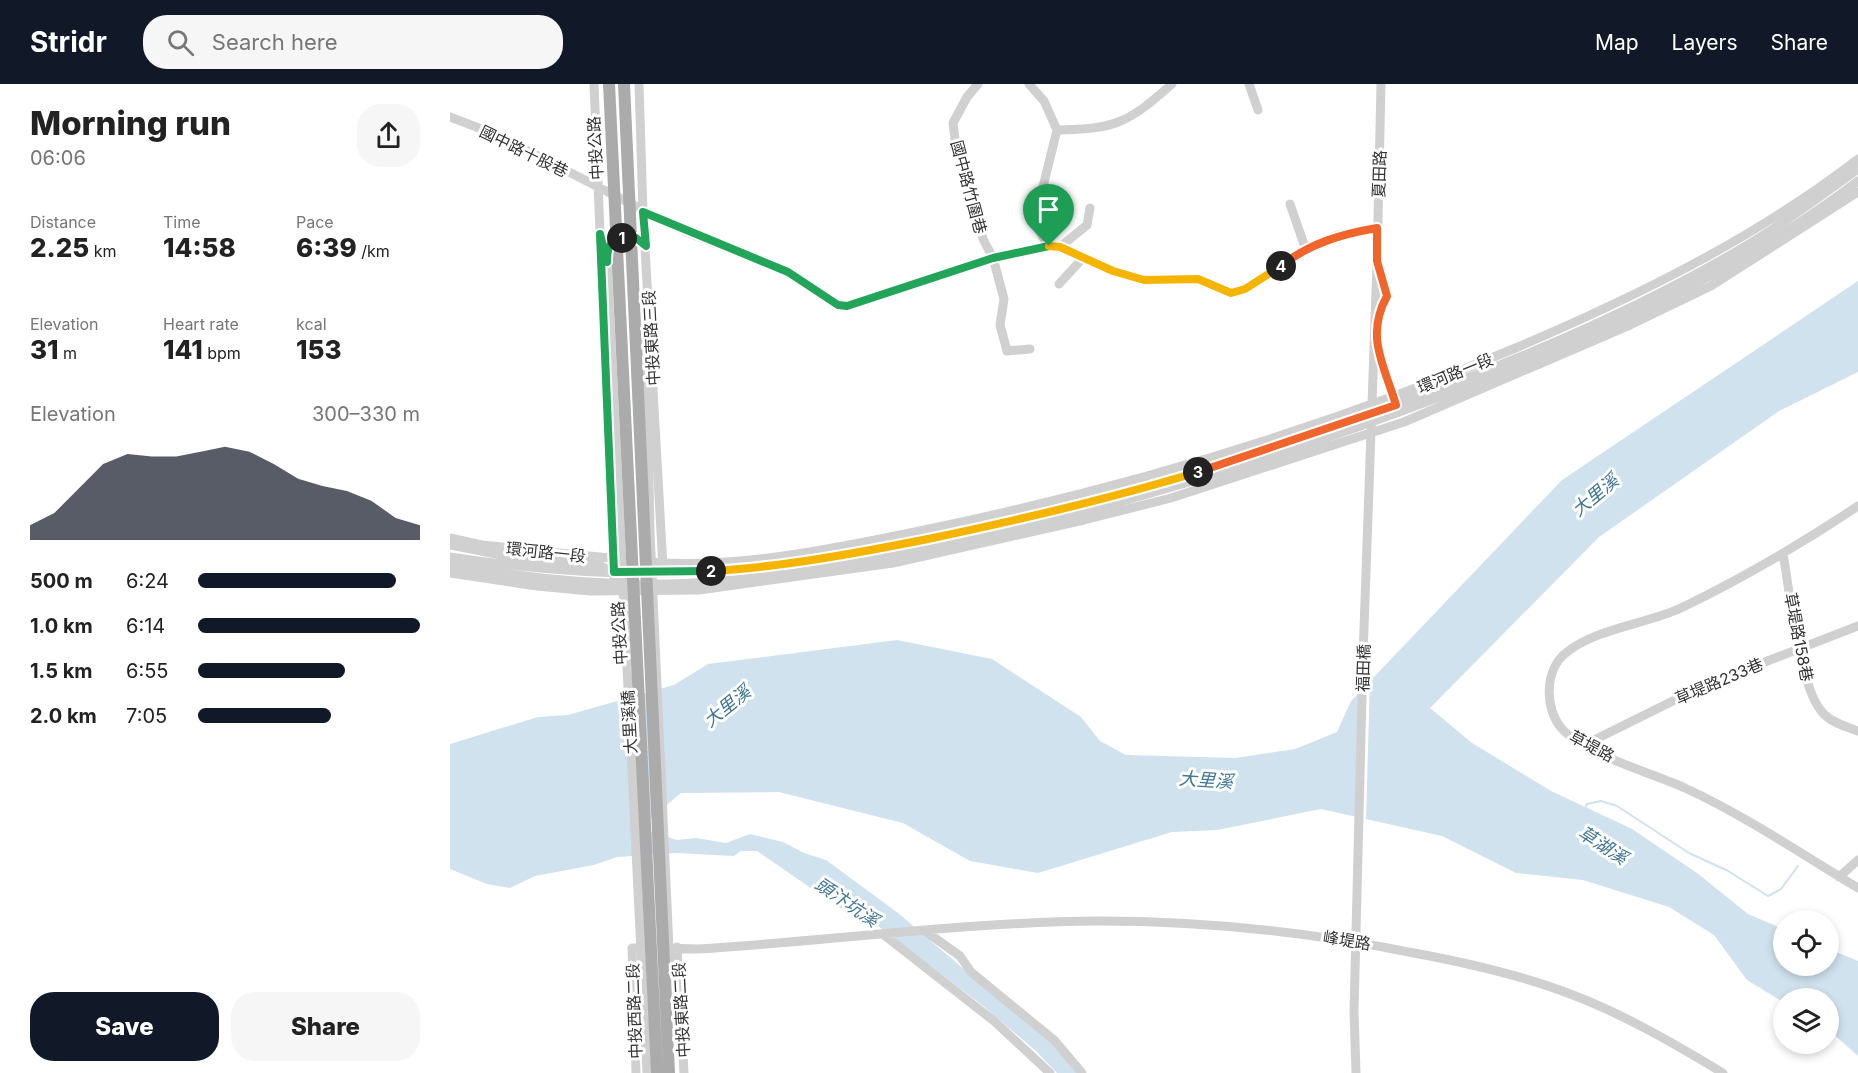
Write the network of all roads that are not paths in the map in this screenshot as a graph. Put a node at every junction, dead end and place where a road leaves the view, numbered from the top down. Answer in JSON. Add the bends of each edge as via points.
{"nodes":[{"id":1,"x":594,"y":84,"type":"edge"},
{"id":2,"x":609,"y":84,"type":"edge"},
{"id":3,"x":624,"y":84,"type":"edge"},
{"id":4,"x":639,"y":84,"type":"edge"},
{"id":5,"x":978,"y":84,"type":"edge"},
{"id":6,"x":1029,"y":84,"type":"edge"},
{"id":7,"x":1172,"y":84,"type":"edge"},
{"id":8,"x":1249,"y":84,"type":"edge"},
{"id":9,"x":1381,"y":84,"type":"edge"},
{"id":10,"x":1258,"y":110,"type":"dead end"},
{"id":11,"x":450,"y":117,"type":"edge"},
{"id":12,"x":1057,"y":130,"type":"junction"},
{"id":13,"x":1858,"y":159,"type":"edge"},
{"id":14,"x":1858,"y":169,"type":"edge"},
{"id":15,"x":1858,"y":181,"type":"edge"},
{"id":16,"x":597,"y":188,"type":"junction"},
{"id":17,"x":1858,"y":192,"type":"edge"},
{"id":18,"x":1290,"y":204,"type":"dead end"},
{"id":19,"x":1090,"y":208,"type":"dead end"},
{"id":20,"x":643,"y":212,"type":"junction"},
{"id":21,"x":1377,"y":228,"type":"junction"},
{"id":22,"x":600,"y":234,"type":"junction"},
{"id":23,"x":646,"y":246,"type":"junction"},
{"id":24,"x":1049,"y":246,"type":"junction"},
{"id":25,"x":1060,"y":247,"type":"junction"},
{"id":26,"x":1306,"y":250,"type":"junction"},
{"id":27,"x":993,"y":258,"type":"junction"},
{"id":28,"x":1082,"y":259,"type":"junction"},
{"id":29,"x":607,"y":262,"type":"junction"},
{"id":30,"x":1377,"y":262,"type":"junction"},
{"id":31,"x":1059,"y":284,"type":"dead end"},
{"id":32,"x":648,"y":292,"type":"junction"},
{"id":33,"x":1030,"y":349,"type":"dead end"},
{"id":34,"x":1399,"y":410,"type":"junction"},
{"id":35,"x":1858,"y":506,"type":"edge"},
{"id":36,"x":450,"y":537,"type":"edge"},
{"id":37,"x":450,"y":545,"type":"edge"},
{"id":38,"x":1783,"y":554,"type":"junction"},
{"id":39,"x":450,"y":556,"type":"edge"},
{"id":40,"x":614,"y":559,"type":"junction"},
{"id":41,"x":450,"y":564,"type":"edge"},
{"id":42,"x":664,"y":568,"type":"junction"},
{"id":43,"x":614,"y":572,"type":"junction"},
{"id":44,"x":450,"y":573,"type":"edge"},
{"id":45,"x":614,"y":588,"type":"junction"},
{"id":46,"x":665,"y":588,"type":"junction"},
{"id":47,"x":1858,"y":626,"type":"edge"},
{"id":48,"x":1800,"y":648,"type":"junction"},
{"id":49,"x":1858,"y":731,"type":"edge"},
{"id":50,"x":1584,"y":745,"type":"junction"},
{"id":51,"x":1858,"y":860,"type":"edge"},
{"id":52,"x":1839,"y":877,"type":"junction"},
{"id":53,"x":1858,"y":888,"type":"edge"},
{"id":54,"x":925,"y":931,"type":"junction"},
{"id":55,"x":884,"y":935,"type":"junction"},
{"id":56,"x":677,"y":947,"type":"junction"},
{"id":57,"x":636,"y":1073,"type":"edge"},
{"id":58,"x":647,"y":1073,"type":"edge"},
{"id":59,"x":657,"y":1073,"type":"edge"},
{"id":60,"x":669,"y":1073,"type":"edge"},
{"id":61,"x":675,"y":1073,"type":"edge"},
{"id":62,"x":684,"y":1073,"type":"edge"},
{"id":63,"x":1050,"y":1073,"type":"edge"},
{"id":64,"x":1082,"y":1073,"type":"edge"},
{"id":65,"x":1356,"y":1073,"type":"edge"},
{"id":66,"x":1723,"y":1073,"type":"edge"}],
"edges":[{"from":1,"to":16,"type":"street"},
{"from":2,"to":59,"type":"main road","name":"中投公路","bridge":true},
{"from":3,"to":60,"type":"main road","name":"中投公路","bridge":true},
{"from":4,"to":20,"type":"street","name":"中投東路三段"},
{"from":5,"to":27,"type":"street","name":"國中路竹圍巷","via":[[953,123],[956,147],[967,173],[983,239]]},
{"from":6,"to":12,"type":"street","via":[[1044,101]]},
{"from":7,"to":12,"type":"street","via":[[1112,126]]},
{"from":8,"to":10,"type":"street"},
{"from":9,"to":21,"type":"street","name":"夏田路"},
{"from":11,"to":16,"type":"street","name":"國中路十股巷","via":[[497,135]]},
{"from":12,"to":24,"type":"street","via":[[1034,223]]},
{"from":13,"to":34,"type":"street","name":"環河路一段","via":[[1778,215],[1665,280]]},
{"from":14,"to":34,"type":"street","name":"環河路一段","via":[[1746,246],[1674,286]]},
{"from":15,"to":34,"type":"street","name":"環河路一段","via":[[1771,240],[1667,298],[1547,354]]},
{"from":16,"to":20,"type":"street","name":"國中路十股巷"},
{"from":16,"to":22,"type":"street"},
{"from":17,"to":34,"type":"street","name":"環河路一段","via":[[1702,290],[1630,325]]},
{"from":18,"to":26,"type":"street"},
{"from":19,"to":25,"type":"street","via":[[1088,225]]},
{"from":20,"to":23,"type":"street","name":"中投東路三段"},
{"from":20,"to":27,"type":"street","name":"國中路十股巷","via":[[788,272],[838,305],[854,305]]},
{"from":21,"to":26,"type":"street","via":[[1337,235]]},
{"from":21,"to":30,"type":"street","name":"夏田路"},
{"from":22,"to":29,"type":"street","name":"大里溪橋"},
{"from":22,"to":40,"type":"street"},
{"from":23,"to":29,"type":"street","via":[[636,238],[617,239],[607,251]]},
{"from":23,"to":32,"type":"street","name":"中投東路三段"},
{"from":24,"to":25,"type":"street","name":"國中路十股巷"},
{"from":24,"to":27,"type":"street","name":"國中路十股巷"},
{"from":25,"to":28,"type":"street"},
{"from":26,"to":28,"type":"street","via":[[1245,289],[1231,293],[1198,279],[1144,280]]},
{"from":27,"to":33,"type":"street","name":"國中路竹圍巷","via":[[1004,299],[1000,325],[1006,351]]},
{"from":28,"to":31,"type":"street"},
{"from":29,"to":58,"type":"street","name":"大里溪橋","bridge":true},
{"from":30,"to":34,"type":"street","via":[[1387,296],[1376,320],[1376,339]]},
{"from":30,"to":65,"type":"street","name":"福田橋","bridge":true,"via":[[1363,657],[1354,1011]]},
{"from":32,"to":42,"type":"street","name":"中投東路三段"},
{"from":32,"to":61,"type":"street","name":"大里溪橋","bridge":true,"via":[[651,532]]},
{"from":34,"to":42,"type":"street","name":"環河路一段","via":[[1016,511],[890,538]]},
{"from":34,"to":46,"type":"street","name":"環河路一段","via":[[1188,483],[970,539],[777,574]]},
{"from":35,"to":38,"type":"street","name":"草堤路"},
{"from":36,"to":40,"type":"street","name":"環河路一段"},
{"from":37,"to":43,"type":"street","name":"環河路一段","via":[[516,558],[598,565]]},
{"from":38,"to":48,"type":"street","name":"草堤路158巷"},
{"from":38,"to":50,"type":"street","name":"草堤路","via":[[1679,609],[1603,634],[1567,652],[1552,677],[1550,708],[1561,728]]},
{"from":39,"to":43,"type":"street","name":"環河路一段","via":[[531,568]]},
{"from":40,"to":42,"type":"street","name":"環河路一段"},
{"from":40,"to":43,"type":"street"},
{"from":41,"to":45,"type":"street","name":"環河路一段"},
{"from":42,"to":43,"type":"street","name":"環河路一段"},
{"from":42,"to":46,"type":"street","name":"中投東路三段"},
{"from":43,"to":45,"type":"street"},
{"from":44,"to":45,"type":"street","name":"環河路一段","via":[[537,586]]},
{"from":45,"to":46,"type":"street","name":"環河路一段"},
{"from":47,"to":48,"type":"street","name":"草堤路233巷"},
{"from":48,"to":49,"type":"street","name":"草堤路158巷","via":[[1806,683],[1818,707],[1826,717]]},
{"from":48,"to":50,"type":"street","name":"草堤路233巷","via":[[1703,686]]},
{"from":50,"to":52,"type":"street","name":"草堤路","via":[[1748,821]]},
{"from":51,"to":52,"type":"street"},
{"from":52,"to":53,"type":"street","name":"草堤路"},
{"from":54,"to":55,"type":"street"},
{"from":54,"to":64,"type":"street","via":[[1054,1040]]},
{"from":54,"to":66,"type":"street","name":"峰堤路","via":[[1018,924],[1140,922],[1215,924],[1348,939],[1455,961],[1554,988],[1663,1038]]},
{"from":55,"to":56,"type":"street","via":[[698,950]]},
{"from":55,"to":63,"type":"street","via":[[994,1021]]},
{"from":56,"to":57,"type":"street","name":"中投西路二段","via":[[632,948]]},
{"from":56,"to":62,"type":"street","name":"中投東路二段"}]}
